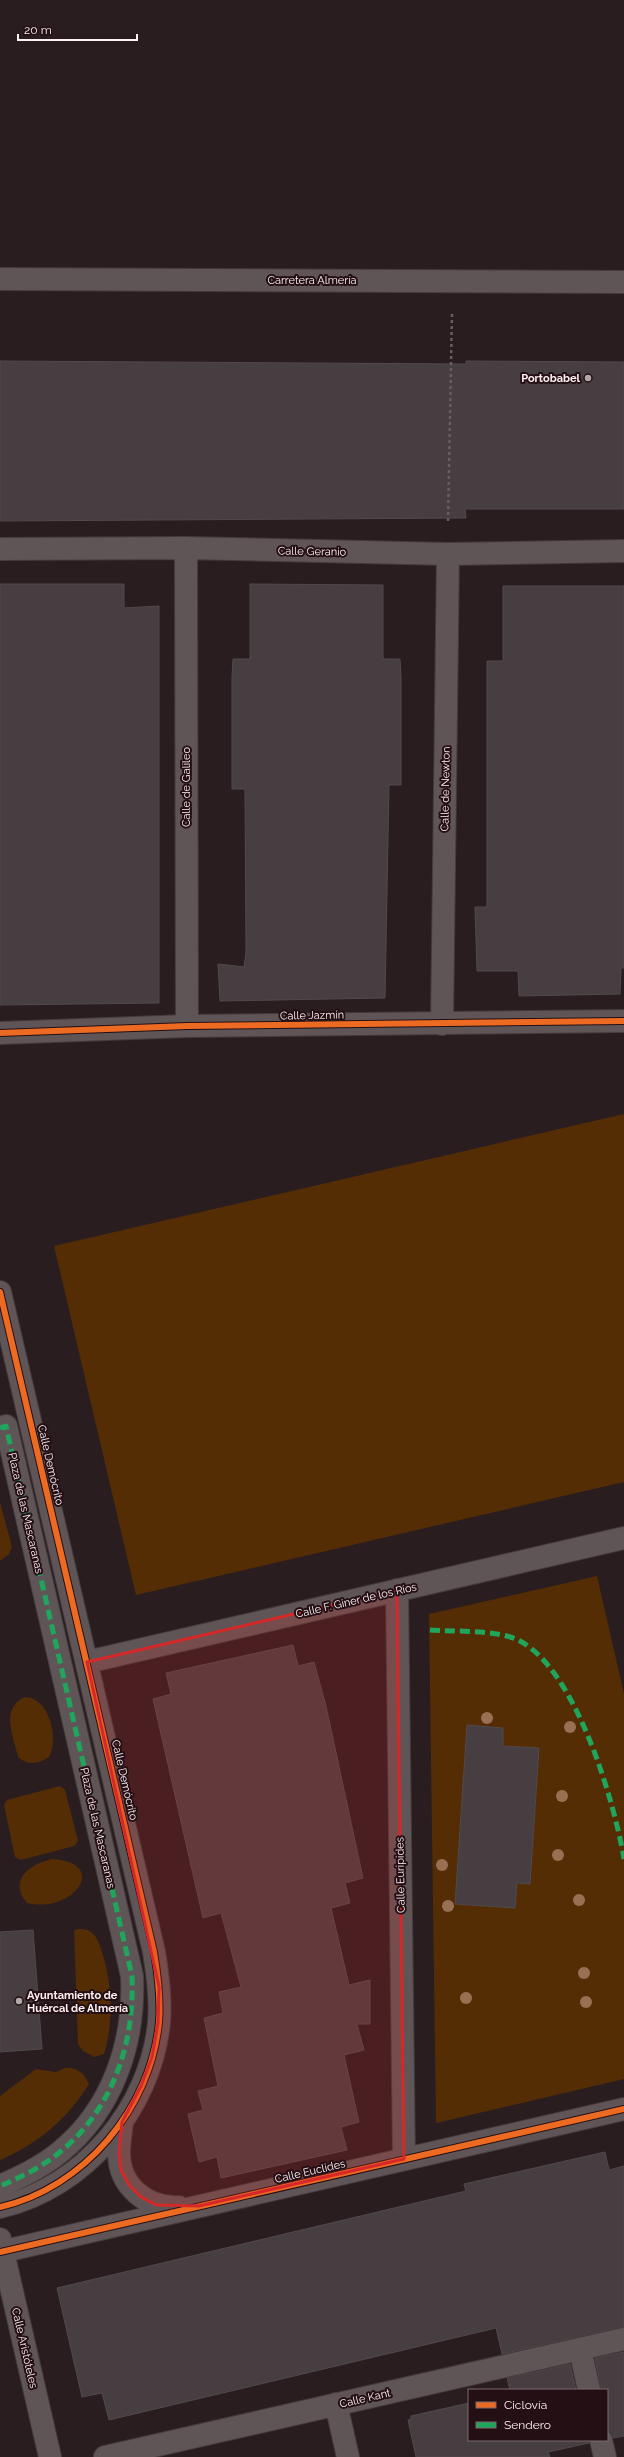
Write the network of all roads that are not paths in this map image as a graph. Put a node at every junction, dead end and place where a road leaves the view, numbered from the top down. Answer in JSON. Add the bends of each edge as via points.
{"nodes":[{"id":1,"x":0,"y":279,"type":"edge"},
{"id":2,"x":624,"y":282,"type":"edge"},
{"id":3,"x":186,"y":548,"type":"junction"},
{"id":4,"x":0,"y":549,"type":"edge"},
{"id":5,"x":624,"y":551,"type":"edge"},
{"id":6,"x":448,"y":554,"type":"junction"},
{"id":7,"x":624,"y":1021,"type":"edge"},
{"id":8,"x":442,"y":1024,"type":"junction"},
{"id":9,"x":186,"y":1026,"type":"junction"},
{"id":10,"x":0,"y":1033,"type":"edge"},
{"id":11,"x":0,"y":1292,"type":"edge"},
{"id":12,"x":0,"y":1428,"type":"edge"},
{"id":13,"x":624,"y":1538,"type":"edge"},
{"id":14,"x":397,"y":1590,"type":"junction"},
{"id":15,"x":87,"y":1662,"type":"junction"},
{"id":16,"x":624,"y":2108,"type":"edge"},
{"id":17,"x":122,"y":2122,"type":"junction"},
{"id":18,"x":404,"y":2159,"type":"junction"},
{"id":19,"x":0,"y":2186,"type":"edge"},
{"id":20,"x":199,"y":2206,"type":"junction"},
{"id":21,"x":0,"y":2207,"type":"edge"},
{"id":22,"x":1,"y":2247,"type":"edge"},
{"id":23,"x":624,"y":2339,"type":"edge"},
{"id":24,"x":580,"y":2349,"type":"junction"},
{"id":25,"x":589,"y":2389,"type":"edge"},
{"id":26,"x":336,"y":2404,"type":"junction"},
{"id":27,"x":601,"y":2441,"type":"edge"},
{"id":28,"x":50,"y":2457,"type":"edge"},
{"id":29,"x":106,"y":2457,"type":"edge"},
{"id":30,"x":348,"y":2457,"type":"edge"},
{"id":31,"x":605,"y":2457,"type":"edge"}],
"edges":[{"from":1,"to":2,"type":"street","name":"Carretera Almería"},
{"from":3,"to":4,"type":"street","name":"Calle Geranio"},
{"from":3,"to":6,"type":"street","name":"Calle Geranio"},
{"from":3,"to":9,"type":"street","name":"Calle de Galileo"},
{"from":5,"to":6,"type":"street","name":"Calle Geranio"},
{"from":6,"to":8,"type":"street","name":"Calle de Newton"},
{"from":7,"to":8,"type":"street","name":"Calle Jazmín"},
{"from":8,"to":9,"type":"street","name":"Calle Jazmín"},
{"from":9,"to":10,"type":"street","name":"Calle Jazmín"},
{"from":11,"to":15,"type":"street","name":"Calle Demócrito"},
{"from":12,"to":19,"type":"street","name":"Plaza de las Mascaranas","via":[[6,1426],[8,1434],[132,1976],[133,1999],[130,2030],[124,2054],[93,2119],[60,2152],[37,2168]]},
{"from":13,"to":14,"type":"street","name":"Calle F. Giner de los Ríos"},
{"from":14,"to":15,"type":"street","name":"Calle F. Giner de los Ríos"},
{"from":14,"to":18,"type":"street","name":"Calle Euripides"},
{"from":15,"to":17,"type":"street","name":"Calle Demócrito","via":[[154,1952],[159,1987],[158,2023],[152,2058],[142,2086]]},
{"from":16,"to":18,"type":"street","name":"Calle Euclides"},
{"from":17,"to":20,"type":"street","via":[[119,2153],[121,2170],[129,2185],[140,2197],[156,2205],[172,2208]]},
{"from":17,"to":21,"type":"street","name":"Calle Demócrito","via":[[100,2149],[74,2173],[43,2192]]},
{"from":18,"to":20,"type":"street","name":"Calle Euclides"},
{"from":20,"to":22,"type":"street","name":"Calle Euclides"},
{"from":22,"to":28,"type":"street","name":"Calle Aristóteles"},
{"from":23,"to":24,"type":"street","name":"Calle Kant"},
{"from":24,"to":25,"type":"street"},
{"from":24,"to":26,"type":"street","name":"Calle Kant"},
{"from":26,"to":29,"type":"street","name":"Calle Kant"},
{"from":26,"to":30,"type":"street"},
{"from":27,"to":31,"type":"street"}]}
